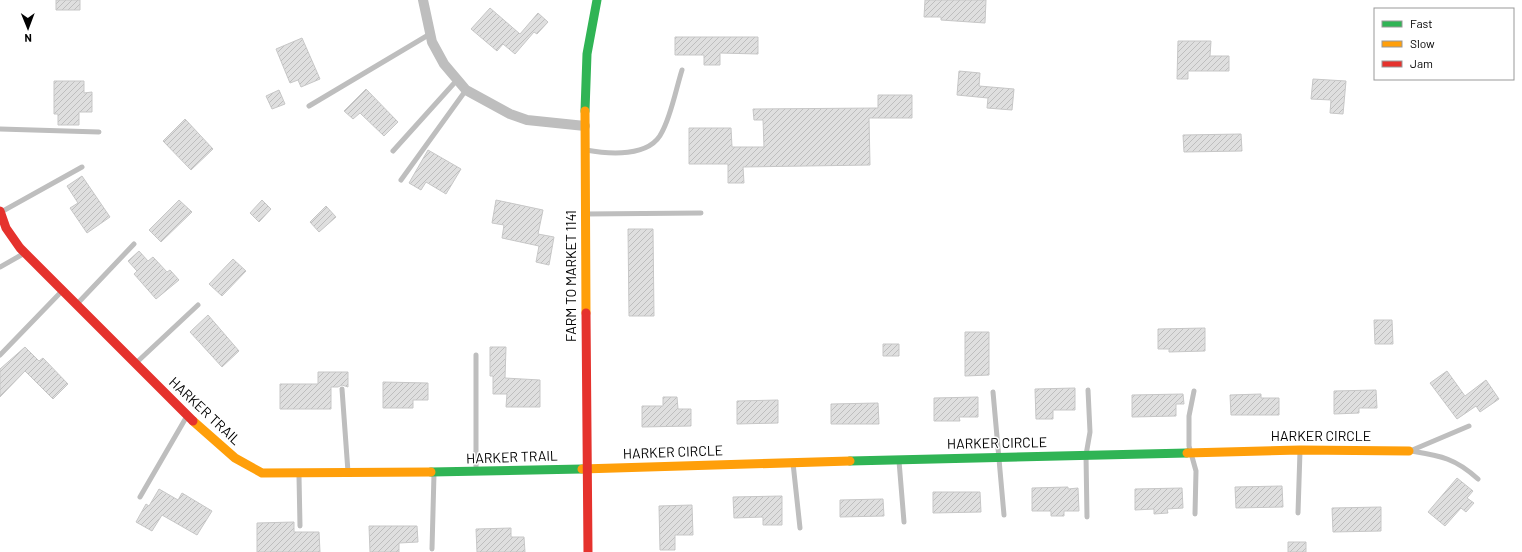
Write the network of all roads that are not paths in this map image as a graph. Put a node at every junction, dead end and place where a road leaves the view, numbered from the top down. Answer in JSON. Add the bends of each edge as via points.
{"nodes":[{"id":1,"x":423,"y":0,"type":"edge"},
{"id":2,"x":597,"y":0,"type":"edge"},
{"id":3,"x":430,"y":34,"type":"junction"},
{"id":4,"x":682,"y":70,"type":"dead end"},
{"id":5,"x":457,"y":80,"type":"junction"},
{"id":6,"x":466,"y":90,"type":"junction"},
{"id":7,"x":309,"y":106,"type":"dead end"},
{"id":8,"x":585,"y":126,"type":"junction"},
{"id":9,"x":0,"y":129,"type":"edge"},
{"id":10,"x":99,"y":132,"type":"dead end"},
{"id":11,"x":585,"y":150,"type":"junction"},
{"id":12,"x":392,"y":151,"type":"dead end"},
{"id":13,"x":82,"y":167,"type":"dead end"},
{"id":14,"x":401,"y":180,"type":"dead end"},
{"id":15,"x":0,"y":212,"type":"edge"},
{"id":16,"x":701,"y":213,"type":"dead end"},
{"id":17,"x":585,"y":214,"type":"junction"},
{"id":18,"x":134,"y":244,"type":"dead end"},
{"id":19,"x":24,"y":253,"type":"junction"},
{"id":20,"x":0,"y":267,"type":"edge"},
{"id":21,"x":62,"y":291,"type":"junction"},
{"id":22,"x":76,"y":305,"type":"junction"},
{"id":23,"x":198,"y":305,"type":"dead end"},
{"id":24,"x":476,"y":354,"type":"dead end"},
{"id":25,"x":0,"y":355,"type":"edge"},
{"id":26,"x":136,"y":364,"type":"junction"},
{"id":27,"x":342,"y":389,"type":"dead end"},
{"id":28,"x":1088,"y":390,"type":"dead end"},
{"id":29,"x":1194,"y":391,"type":"dead end"},
{"id":30,"x":993,"y":392,"type":"dead end"},
{"id":31,"x":187,"y":415,"type":"junction"},
{"id":32,"x":1469,"y":426,"type":"dead end"},
{"id":33,"x":1300,"y":450,"type":"junction"},
{"id":34,"x":1409,"y":451,"type":"junction"},
{"id":35,"x":1191,"y":453,"type":"junction"},
{"id":36,"x":1086,"y":455,"type":"junction"},
{"id":37,"x":998,"y":457,"type":"junction"},
{"id":38,"x":899,"y":460,"type":"junction"},
{"id":39,"x":793,"y":462,"type":"junction"},
{"id":40,"x":586,"y":469,"type":"junction"},
{"id":41,"x":476,"y":472,"type":"junction"},
{"id":42,"x":299,"y":473,"type":"junction"},
{"id":43,"x":348,"y":473,"type":"junction"},
{"id":44,"x":434,"y":473,"type":"junction"},
{"id":45,"x":1478,"y":479,"type":"dead end"},
{"id":46,"x":140,"y":497,"type":"dead end"},
{"id":47,"x":1298,"y":512,"type":"dead end"},
{"id":48,"x":1195,"y":514,"type":"dead end"},
{"id":49,"x":1004,"y":515,"type":"dead end"},
{"id":50,"x":1087,"y":518,"type":"dead end"},
{"id":51,"x":904,"y":522,"type":"dead end"},
{"id":52,"x":300,"y":526,"type":"dead end"},
{"id":53,"x":800,"y":528,"type":"dead end"},
{"id":54,"x":432,"y":549,"type":"dead end"},
{"id":55,"x":588,"y":552,"type":"edge"}],
"edges":[{"from":1,"to":3,"type":"street"},
{"from":2,"to":8,"type":"street","name":"FARM TO MARKET 1141","via":[[587,54]]},
{"from":3,"to":5,"type":"street","via":[[444,64]]},
{"from":3,"to":7,"type":"lane"},
{"from":4,"to":11,"type":"lane","via":[[662,134],[647,147],[631,152],[607,154]]},
{"from":5,"to":6,"type":"street"},
{"from":5,"to":12,"type":"lane"},
{"from":6,"to":8,"type":"street","via":[[510,114],[527,120]]},
{"from":6,"to":14,"type":"lane"},
{"from":8,"to":11,"type":"street","name":"FARM TO MARKET 1141"},
{"from":9,"to":10,"type":"lane"},
{"from":11,"to":17,"type":"street","name":"FARM TO MARKET 1141"},
{"from":13,"to":15,"type":"lane"},
{"from":15,"to":19,"type":"street","name":"HARKER TRAIL","via":[[7,231]]},
{"from":16,"to":17,"type":"lane"},
{"from":17,"to":40,"type":"street","name":"FARM TO MARKET 1141"},
{"from":18,"to":22,"type":"lane"},
{"from":19,"to":20,"type":"lane"},
{"from":19,"to":21,"type":"street","name":"HARKER TRAIL"},
{"from":21,"to":22,"type":"street","name":"HARKER TRAIL"},
{"from":21,"to":25,"type":"lane"},
{"from":22,"to":26,"type":"street","name":"HARKER TRAIL"},
{"from":23,"to":26,"type":"lane"},
{"from":24,"to":41,"type":"lane"},
{"from":26,"to":31,"type":"street","name":"HARKER TRAIL"},
{"from":27,"to":43,"type":"lane"},
{"from":28,"to":36,"type":"lane","via":[[1090,432]]},
{"from":29,"to":35,"type":"lane","via":[[1189,416]]},
{"from":30,"to":37,"type":"lane"},
{"from":31,"to":42,"type":"street","name":"HARKER TRAIL","via":[[208,436],[252,469],[262,473]]},
{"from":31,"to":46,"type":"lane"},
{"from":32,"to":34,"type":"lane"},
{"from":33,"to":34,"type":"street","name":"HARKER CIRCLE"},
{"from":33,"to":35,"type":"street","name":"HARKER CIRCLE"},
{"from":33,"to":47,"type":"lane"},
{"from":34,"to":45,"type":"lane","via":[[1456,461]]},
{"from":35,"to":36,"type":"street","name":"HARKER CIRCLE"},
{"from":35,"to":48,"type":"lane","via":[[1196,471]]},
{"from":36,"to":37,"type":"street","name":"HARKER CIRCLE"},
{"from":36,"to":50,"type":"lane"},
{"from":37,"to":38,"type":"street","name":"HARKER CIRCLE"},
{"from":37,"to":49,"type":"lane"},
{"from":38,"to":39,"type":"street","name":"HARKER CIRCLE"},
{"from":38,"to":51,"type":"lane"},
{"from":39,"to":40,"type":"street","name":"HARKER CIRCLE"},
{"from":39,"to":53,"type":"lane"},
{"from":40,"to":41,"type":"street","name":"HARKER TRAIL"},
{"from":40,"to":55,"type":"street","name":"FARM TO MARKET 1141"},
{"from":41,"to":44,"type":"street","name":"HARKER TRAIL"},
{"from":42,"to":43,"type":"street","name":"HARKER TRAIL"},
{"from":42,"to":52,"type":"lane"},
{"from":43,"to":44,"type":"street","name":"HARKER TRAIL"},
{"from":44,"to":54,"type":"lane"}]}
